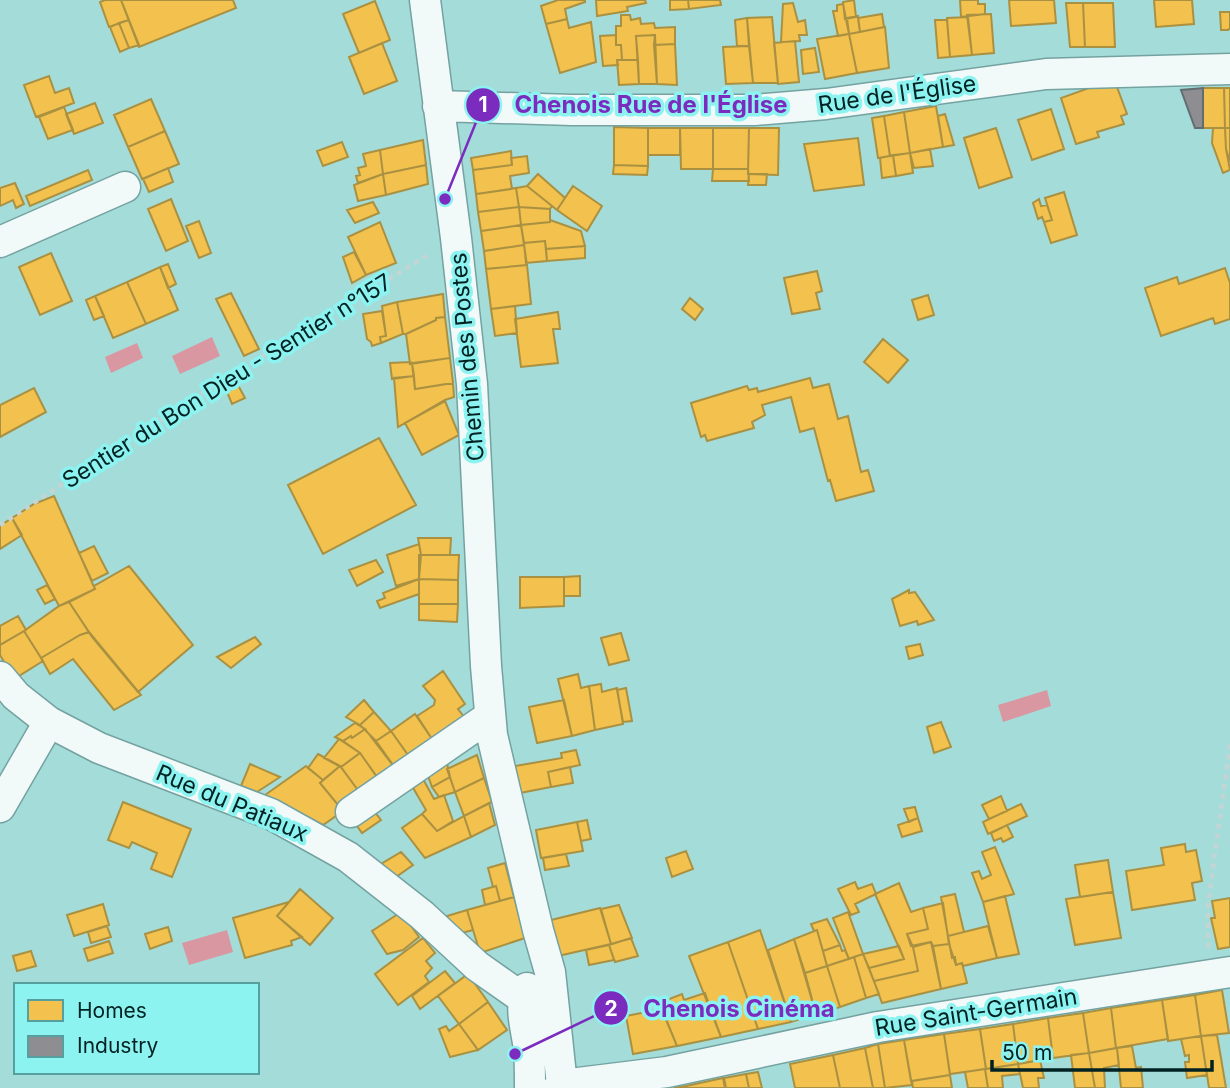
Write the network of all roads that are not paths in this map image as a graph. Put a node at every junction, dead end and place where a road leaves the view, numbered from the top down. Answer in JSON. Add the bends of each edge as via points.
{"nodes":[{"id":1,"x":425,"y":0,"type":"edge"},
{"id":2,"x":1230,"y":69,"type":"edge"},
{"id":3,"x":438,"y":106,"type":"junction"},
{"id":4,"x":125,"y":187,"type":"dead end"},
{"id":5,"x":0,"y":242,"type":"edge"},
{"id":6,"x":0,"y":677,"type":"edge"},
{"id":7,"x":490,"y":716,"type":"junction"},
{"id":8,"x":49,"y":722,"type":"junction"},
{"id":9,"x":0,"y":807,"type":"edge"},
{"id":10,"x":351,"y":813,"type":"dead end"},
{"id":11,"x":542,"y":949,"type":"junction"},
{"id":12,"x":1219,"y":974,"type":"edge"},
{"id":13,"x":523,"y":1000,"type":"junction"},
{"id":14,"x":555,"y":1021,"type":"junction"},
{"id":15,"x":560,"y":1087,"type":"edge"},
{"id":16,"x":530,"y":1088,"type":"edge"}],
"edges":[{"from":1,"to":3,"type":"street","name":"Chemin des Postes"},
{"from":2,"to":3,"type":"street","name":"Rue de l'Église","via":[[1046,74],[754,110]]},
{"from":3,"to":7,"type":"street","name":"Chemin des Postes","via":[[472,384]]},
{"from":4,"to":5,"type":"street"},
{"from":6,"to":8,"type":"street","name":"Rue du Patiaux"},
{"from":7,"to":10,"type":"street"},
{"from":7,"to":11,"type":"street","name":"Chemin des Postes"},
{"from":8,"to":9,"type":"street"},
{"from":8,"to":13,"type":"street","name":"Rue du Patiaux","via":[[99,748],[271,814],[348,857]]},
{"from":11,"to":13,"type":"street"},
{"from":11,"to":14,"type":"street","name":"Chemin des Postes","via":[[550,972]]},
{"from":12,"to":15,"type":"street","name":"Rue Saint-Germain","via":[[878,1027],[667,1072]]},
{"from":13,"to":14,"type":"street","name":"Rue du Patiaux"},
{"from":13,"to":16,"type":"street"},
{"from":14,"to":15,"type":"street","name":"Chemin des Postes"}]}
